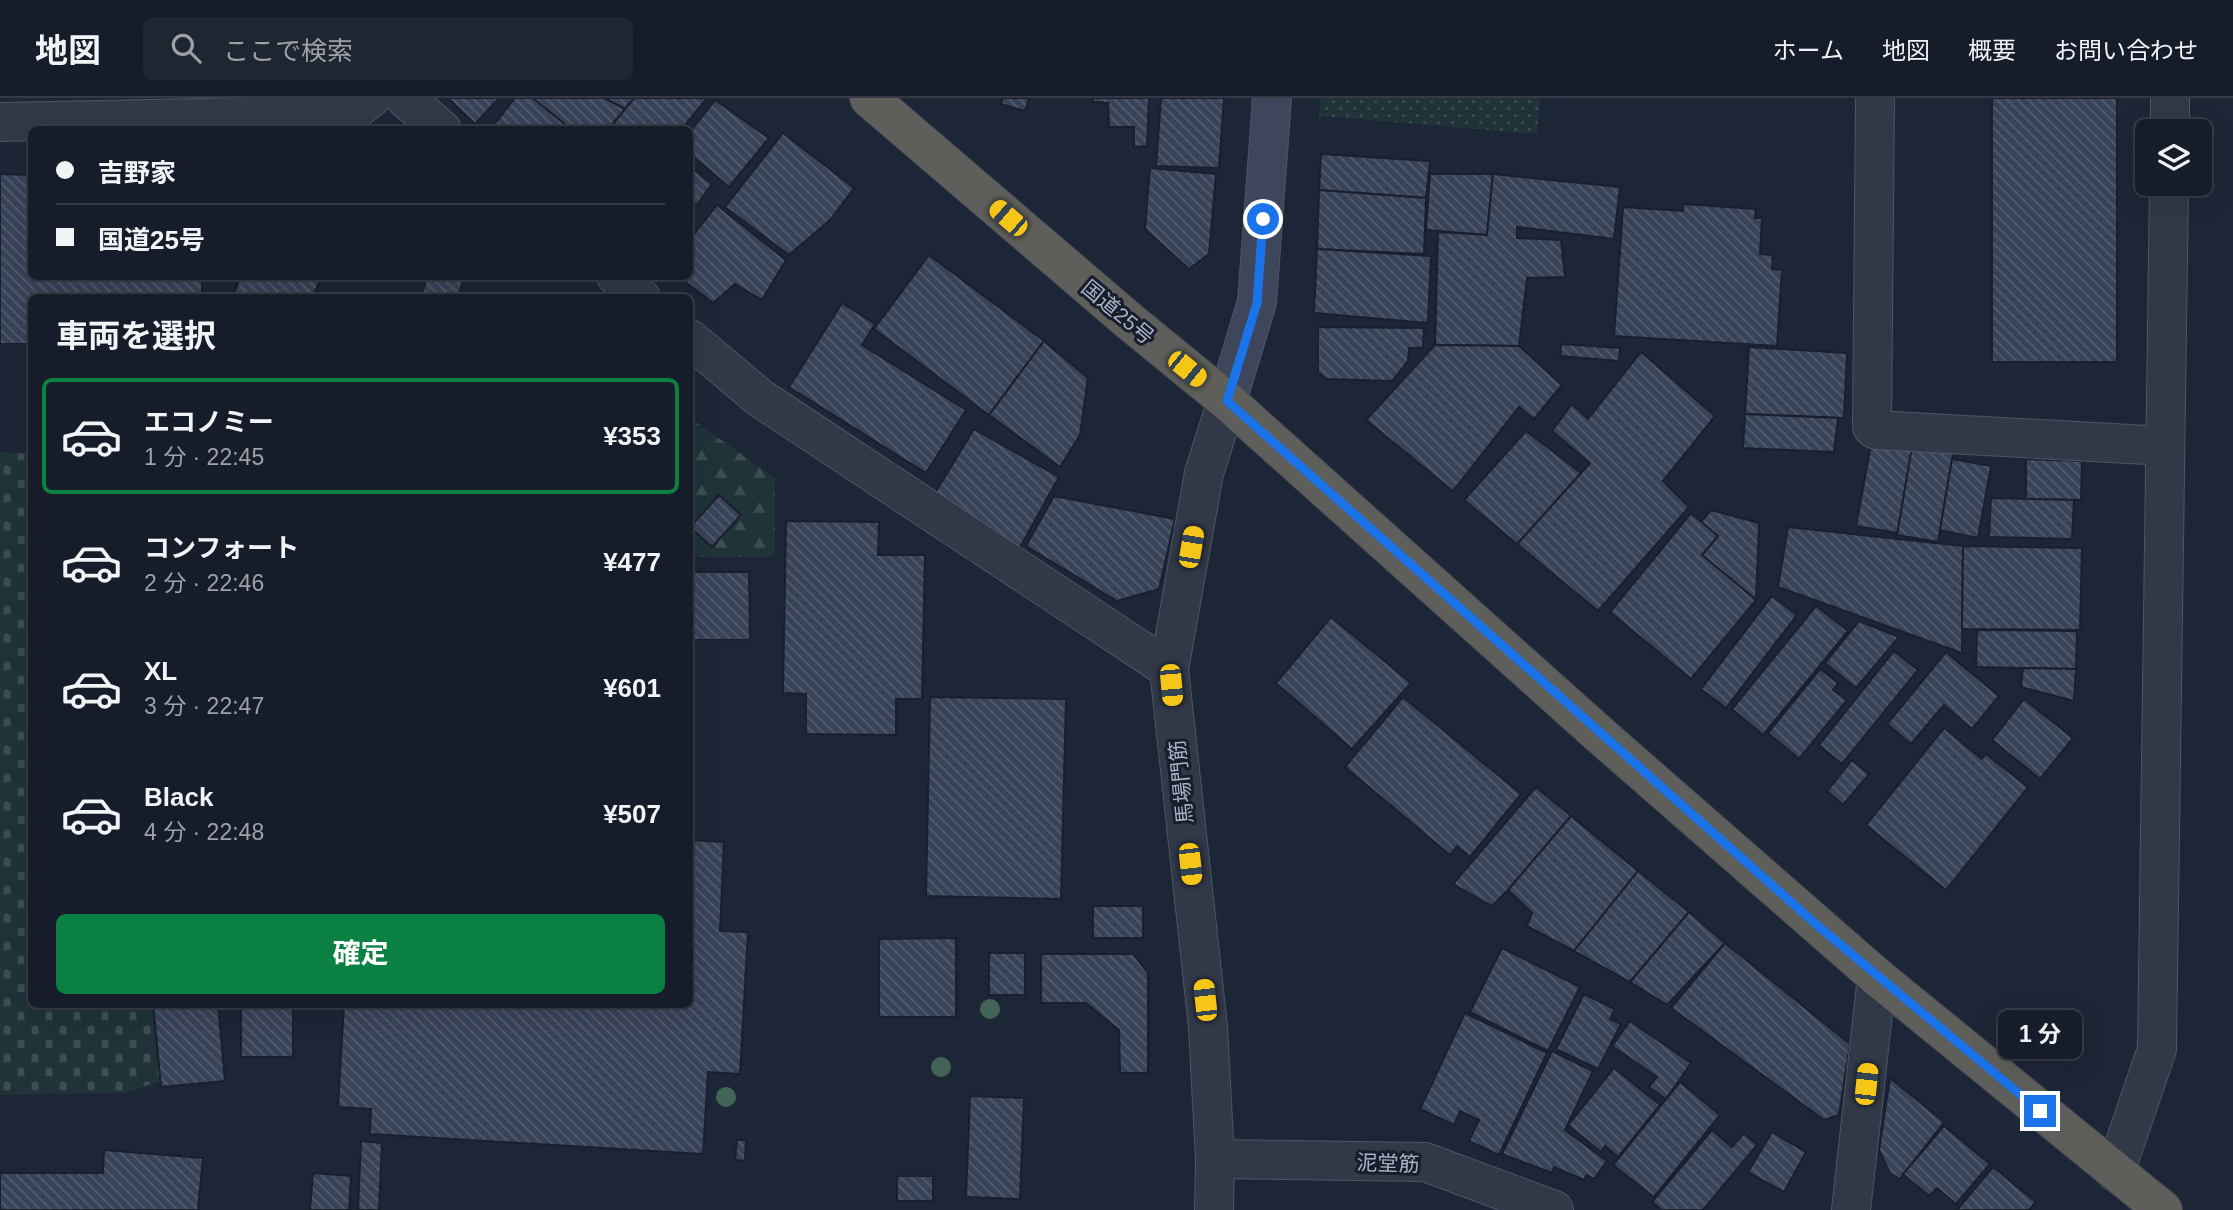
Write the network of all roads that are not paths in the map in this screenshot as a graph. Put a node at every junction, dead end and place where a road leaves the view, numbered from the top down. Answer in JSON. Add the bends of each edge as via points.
{"nodes":[{"id":1,"x":371,"y":98,"type":"edge"},
{"id":2,"x":405,"y":98,"type":"edge"},
{"id":3,"x":869,"y":98,"type":"edge"},
{"id":4,"x":1272,"y":98,"type":"edge"},
{"id":5,"x":1875,"y":98,"type":"edge"},
{"id":6,"x":2170,"y":98,"type":"edge"},
{"id":7,"x":2170,"y":119,"type":"edge"},
{"id":8,"x":0,"y":122,"type":"edge"},
{"id":9,"x":437,"y":126,"type":"edge"},
{"id":10,"x":2169,"y":196,"type":"edge"},
{"id":11,"x":621,"y":280,"type":"edge"},
{"id":12,"x":636,"y":294,"type":"edge"},
{"id":13,"x":693,"y":342,"type":"edge"},
{"id":14,"x":1227,"y":401,"type":"junction"},
{"id":15,"x":2165,"y":446,"type":"junction"},
{"id":16,"x":1169,"y":669,"type":"junction"},
{"id":17,"x":1877,"y":977,"type":"junction"},
{"id":18,"x":1215,"y":1159,"type":"junction"},
{"id":19,"x":2115,"y":1172,"type":"junction"},
{"id":20,"x":1214,"y":1210,"type":"edge"},
{"id":21,"x":1554,"y":1210,"type":"edge"},
{"id":22,"x":1851,"y":1210,"type":"edge"},
{"id":23,"x":2163,"y":1210,"type":"edge"}],
"edges":[{"from":1,"to":8,"type":"street","via":[[349,115]]},
{"from":2,"to":9,"type":"street"},
{"from":3,"to":14,"type":"highway","name":"国道25号"},
{"from":4,"to":14,"type":"main road","via":[[1257,303]]},
{"from":5,"to":15,"type":"street","via":[[1872,427]]},
{"from":6,"to":7,"type":"street"},
{"from":10,"to":15,"type":"street"},
{"from":11,"to":12,"type":"street"},
{"from":13,"to":16,"type":"street","via":[[760,398]]},
{"from":14,"to":16,"type":"street","name":"馬場門筋","via":[[1204,473]]},
{"from":14,"to":17,"type":"highway","name":"国道25号"},
{"from":15,"to":19,"type":"street","via":[[2157,1049]]},
{"from":16,"to":18,"type":"street","name":"馬場門筋","via":[[1208,1027]]},
{"from":17,"to":19,"type":"highway","name":"国道25号"},
{"from":17,"to":22,"type":"street"},
{"from":18,"to":20,"type":"street","name":"馬場門筋"},
{"from":18,"to":21,"type":"street","name":"泥堂筋","via":[[1425,1163]]},
{"from":19,"to":23,"type":"highway","name":"国道25号"}]}
